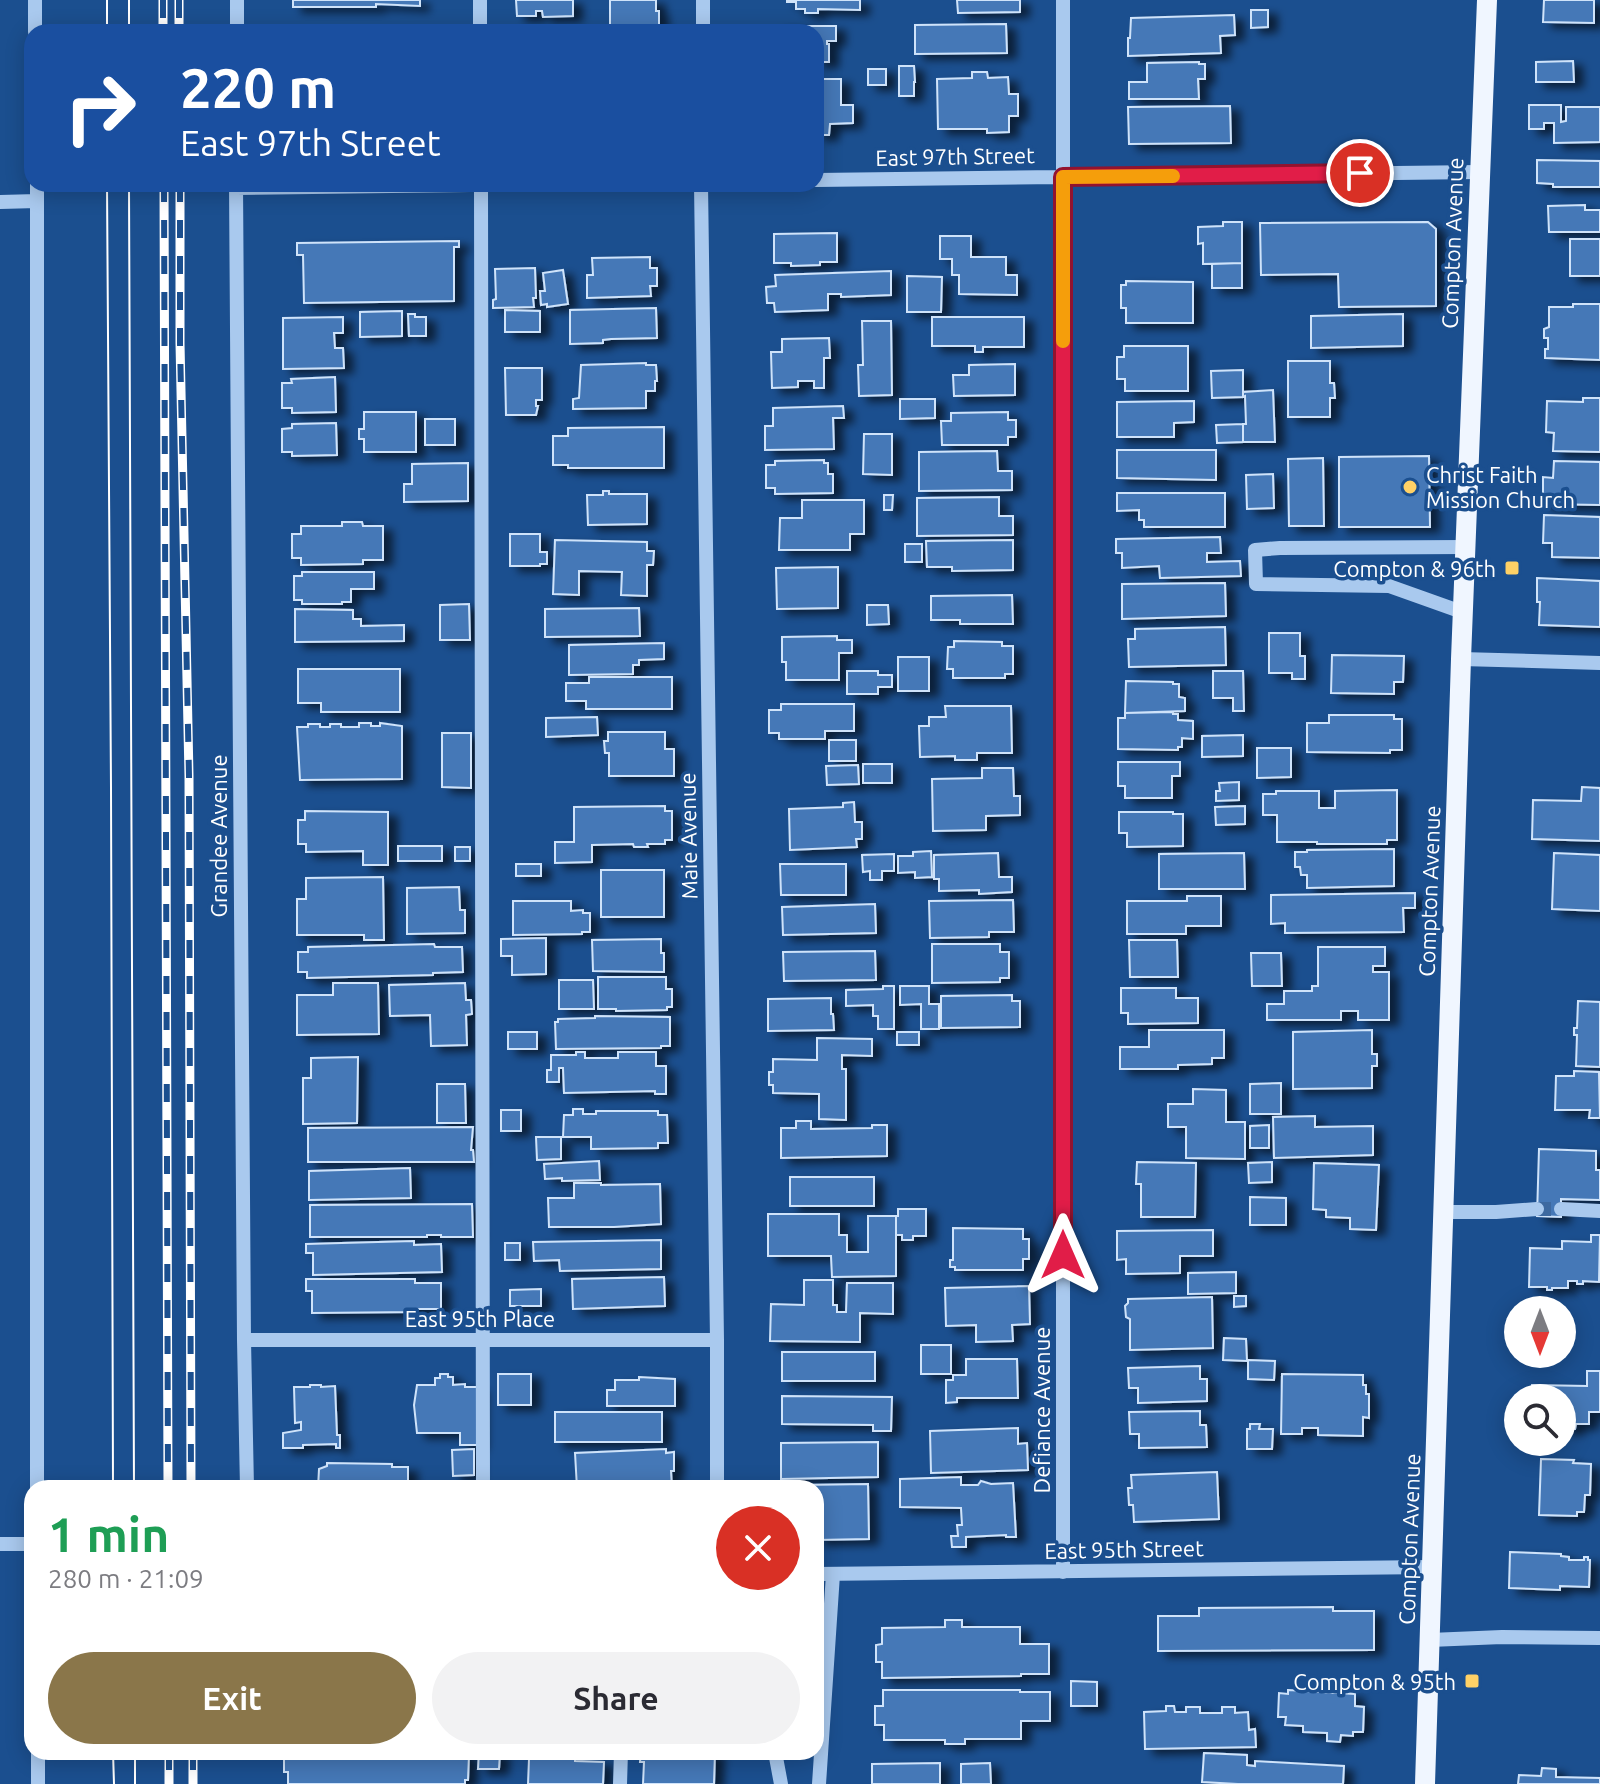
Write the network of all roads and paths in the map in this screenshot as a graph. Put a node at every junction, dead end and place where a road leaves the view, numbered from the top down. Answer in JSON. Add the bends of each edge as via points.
{"nodes":[{"id":1,"x":35,"y":0,"type":"edge"},
{"id":2,"x":237,"y":0,"type":"edge"},
{"id":3,"x":480,"y":0,"type":"edge"},
{"id":4,"x":703,"y":0,"type":"edge"},
{"id":5,"x":1063,"y":0,"type":"edge"},
{"id":6,"x":1487,"y":0,"type":"edge"},
{"id":7,"x":35,"y":24,"type":"edge"},
{"id":8,"x":237,"y":24,"type":"edge"},
{"id":9,"x":480,"y":24,"type":"edge"},
{"id":10,"x":703,"y":24,"type":"edge"},
{"id":11,"x":1479,"y":172,"type":"junction"},
{"id":12,"x":1063,"y":177,"type":"junction"},
{"id":13,"x":824,"y":180,"type":"edge"},
{"id":14,"x":37,"y":192,"type":"edge"},
{"id":15,"x":236,"y":192,"type":"edge"},
{"id":16,"x":481,"y":192,"type":"edge"},
{"id":17,"x":701,"y":192,"type":"edge"},
{"id":18,"x":37,"y":201,"type":"junction"},
{"id":19,"x":0,"y":202,"type":"edge"},
{"id":20,"x":1465,"y":547,"type":"junction"},
{"id":21,"x":1462,"y":612,"type":"junction"},
{"id":22,"x":1461,"y":659,"type":"junction"},
{"id":23,"x":1600,"y":663,"type":"edge"},
{"id":24,"x":1537,"y":1209,"type":"tunnel mouth"},
{"id":25,"x":1561,"y":1209,"type":"tunnel mouth"},
{"id":26,"x":1600,"y":1211,"type":"edge"},
{"id":27,"x":1443,"y":1212,"type":"junction"},
{"id":28,"x":244,"y":1340,"type":"junction"},
{"id":29,"x":484,"y":1340,"type":"junction"},
{"id":30,"x":717,"y":1340,"type":"junction"},
{"id":31,"x":37,"y":1480,"type":"edge"},
{"id":32,"x":247,"y":1480,"type":"edge"},
{"id":33,"x":483,"y":1480,"type":"edge"},
{"id":34,"x":717,"y":1480,"type":"edge"},
{"id":35,"x":0,"y":1544,"type":"edge"},
{"id":36,"x":24,"y":1544,"type":"edge"},
{"id":37,"x":1432,"y":1567,"type":"junction"},
{"id":38,"x":1063,"y":1572,"type":"junction"},
{"id":39,"x":824,"y":1574,"type":"edge"},
{"id":40,"x":833,"y":1574,"type":"junction"},
{"id":41,"x":1600,"y":1638,"type":"edge"},
{"id":42,"x":1430,"y":1640,"type":"junction"},
{"id":43,"x":824,"y":1709,"type":"edge"},
{"id":44,"x":38,"y":1760,"type":"edge"},
{"id":45,"x":621,"y":1760,"type":"edge"},
{"id":46,"x":776,"y":1760,"type":"edge"},
{"id":47,"x":821,"y":1760,"type":"edge"},
{"id":48,"x":38,"y":1784,"type":"edge"},
{"id":49,"x":620,"y":1784,"type":"edge"},
{"id":50,"x":781,"y":1784,"type":"edge"},
{"id":51,"x":819,"y":1784,"type":"edge"},
{"id":52,"x":1425,"y":1784,"type":"edge"}],
"edges":[{"from":1,"to":7,"type":"street"},
{"from":2,"to":8,"type":"street"},
{"from":3,"to":9,"type":"street"},
{"from":4,"to":10,"type":"street"},
{"from":5,"to":12,"type":"street","name":"Defiance Avenue"},
{"from":6,"to":11,"type":"main road","name":"Compton Avenue"},
{"from":11,"to":12,"type":"street","name":"East 97th Street"},
{"from":11,"to":20,"type":"main road","name":"Compton Avenue"},
{"from":12,"to":13,"type":"street","name":"East 97th Street"},
{"from":12,"to":38,"type":"street","name":"Defiance Avenue"},
{"from":14,"to":18,"type":"street"},
{"from":15,"to":28,"type":"street","name":"Grandee Avenue"},
{"from":16,"to":29,"type":"street"},
{"from":17,"to":30,"type":"street","name":"Maie Avenue"},
{"from":18,"to":19,"type":"street"},
{"from":18,"to":31,"type":"street"},
{"from":20,"to":21,"type":"main road","name":"Compton Avenue"},
{"from":20,"to":21,"type":"street","via":[[1255,550],[1256,584],[1389,586]]},
{"from":21,"to":22,"type":"main road","name":"Compton Avenue"},
{"from":22,"to":23,"type":"street"},
{"from":22,"to":27,"type":"main road","name":"Compton Avenue"},
{"from":24,"to":27,"type":"street"},
{"from":25,"to":26,"type":"street"},
{"from":27,"to":37,"type":"main road","name":"Compton Avenue"},
{"from":28,"to":29,"type":"street","name":"East 95th Place"},
{"from":28,"to":32,"type":"street","name":"Grandee Avenue"},
{"from":29,"to":30,"type":"street","name":"East 95th Place"},
{"from":29,"to":33,"type":"street"},
{"from":30,"to":34,"type":"street","name":"Maie Avenue"},
{"from":35,"to":36,"type":"street"},
{"from":37,"to":38,"type":"street","name":"East 95th Street"},
{"from":37,"to":42,"type":"main road","name":"Compton Avenue"},
{"from":38,"to":40,"type":"street","name":"East 95th Street"},
{"from":39,"to":40,"type":"street","name":"East 95th Street"},
{"from":40,"to":43,"type":"street"},
{"from":41,"to":42,"type":"street"},
{"from":42,"to":52,"type":"main road","name":"Compton Avenue"},
{"from":44,"to":48,"type":"street"},
{"from":45,"to":49,"type":"street"},
{"from":46,"to":50,"type":"street"},
{"from":47,"to":51,"type":"street"}]}
